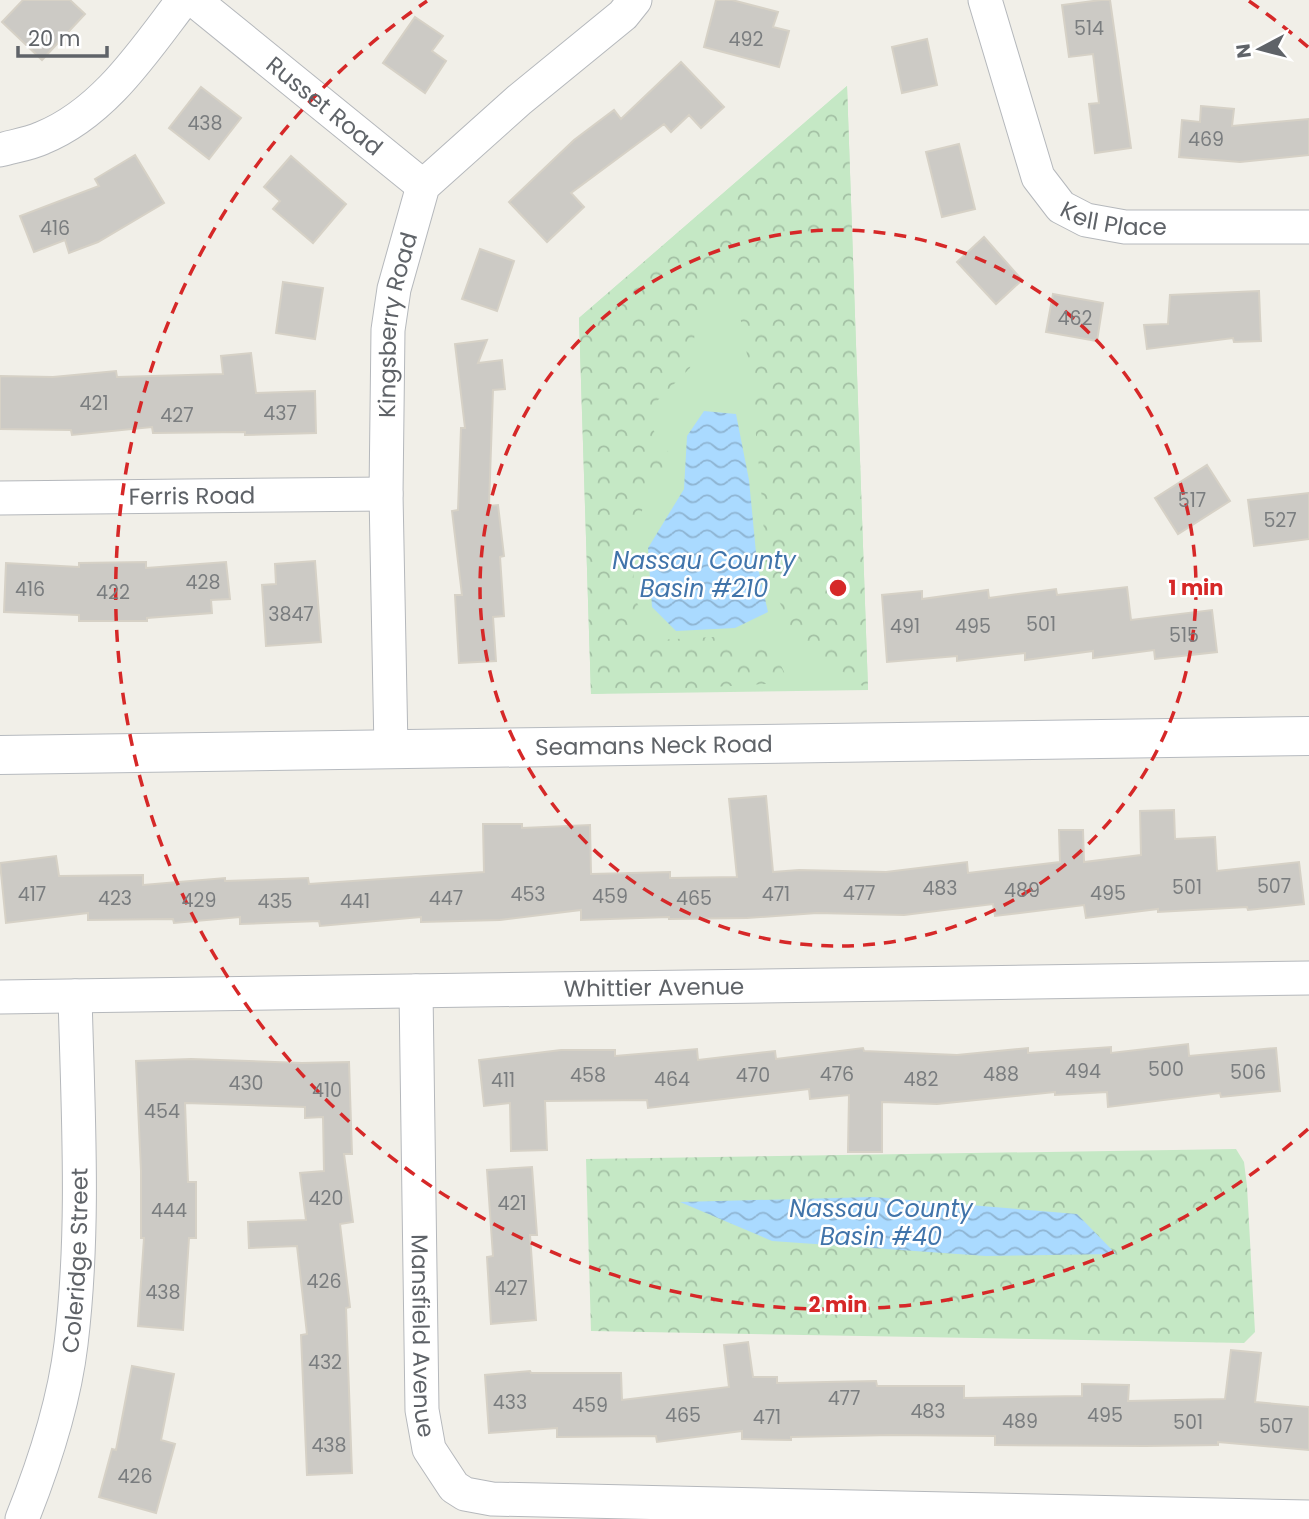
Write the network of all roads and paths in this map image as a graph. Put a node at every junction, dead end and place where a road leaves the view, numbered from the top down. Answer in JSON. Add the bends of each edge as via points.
{"nodes":[{"id":1,"x":183,"y":0,"type":"edge"},
{"id":2,"x":194,"y":0,"type":"edge"},
{"id":3,"x":635,"y":0,"type":"edge"},
{"id":4,"x":985,"y":0,"type":"edge"},
{"id":5,"x":0,"y":150,"type":"edge"},
{"id":6,"x":424,"y":186,"type":"junction"},
{"id":7,"x":1309,"y":227,"type":"edge"},
{"id":8,"x":386,"y":494,"type":"junction"},
{"id":9,"x":0,"y":498,"type":"edge"},
{"id":10,"x":1309,"y":736,"type":"edge"},
{"id":11,"x":391,"y":749,"type":"junction"},
{"id":12,"x":0,"y":755,"type":"edge"},
{"id":13,"x":1309,"y":978,"type":"edge"},
{"id":14,"x":416,"y":991,"type":"junction"},
{"id":15,"x":75,"y":996,"type":"junction"},
{"id":16,"x":0,"y":997,"type":"edge"},
{"id":17,"x":980,"y":1515,"type":"edge"},
{"id":18,"x":1309,"y":1517,"type":"edge"},
{"id":19,"x":22,"y":1519,"type":"edge"}],
"edges":[{"from":1,"to":5,"type":"street","via":[[128,72],[83,114],[42,138]]},
{"from":2,"to":6,"type":"street","name":"Russet Road"},
{"from":3,"to":6,"type":"street"},
{"from":4,"to":7,"type":"street","name":"Kell Place","via":[[1038,177],[1061,207],[1086,220],[1125,228]]},
{"from":6,"to":8,"type":"street","name":"Kingsberry Road","via":[[387,330]]},
{"from":8,"to":9,"type":"street","name":"Ferris Road"},
{"from":8,"to":11,"type":"street","name":"Kingsberry Road"},
{"from":10,"to":11,"type":"main road","name":"Seamans Neck Road"},
{"from":11,"to":12,"type":"main road","name":"Seamans Neck Road"},
{"from":13,"to":14,"type":"street","name":"Whittier Avenue"},
{"from":14,"to":15,"type":"street","name":"Whittier Avenue"},
{"from":14,"to":17,"type":"street","name":"Mansfield Avenue","via":[[422,1409],[429,1449],[454,1487],[492,1499]]},
{"from":15,"to":16,"type":"street","name":"Whittier Avenue"},
{"from":15,"to":19,"type":"street","name":"Coleridge Street","via":[[80,1238],[71,1346],[37,1482]]},
{"from":17,"to":18,"type":"street","name":"Mansfield Avenue"}]}
